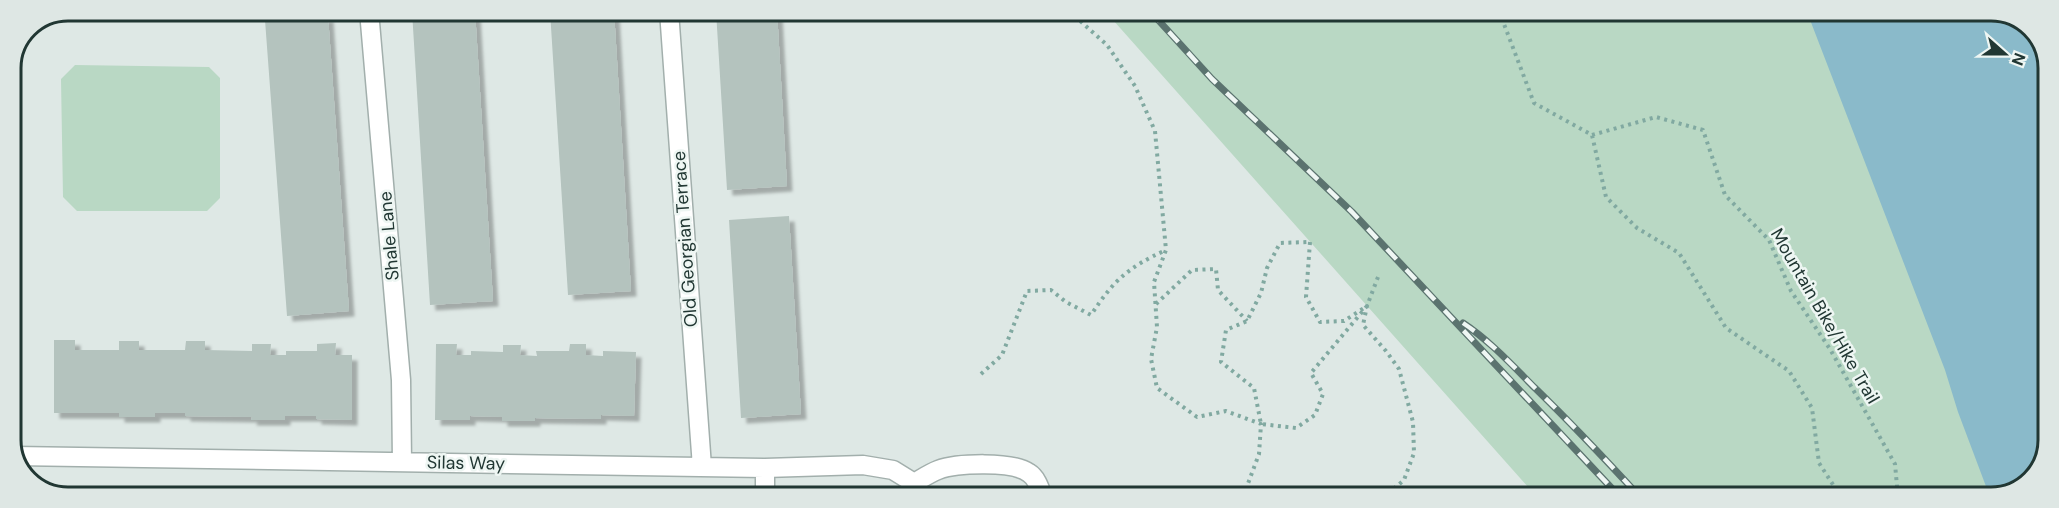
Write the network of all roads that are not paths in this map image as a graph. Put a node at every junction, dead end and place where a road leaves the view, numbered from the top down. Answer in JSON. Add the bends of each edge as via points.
{"nodes":[{"id":1,"x":370,"y":21,"type":"edge"},
{"id":2,"x":670,"y":21,"type":"edge"},
{"id":3,"x":24,"y":456,"type":"edge"},
{"id":4,"x":402,"y":462,"type":"junction"},
{"id":5,"x":702,"y":467,"type":"junction"},
{"id":6,"x":765,"y":468,"type":"junction"},
{"id":7,"x":765,"y":487,"type":"edge"},
{"id":8,"x":912,"y":487,"type":"edge"},
{"id":9,"x":918,"y":487,"type":"edge"},
{"id":10,"x":1039,"y":487,"type":"edge"}],
"edges":[{"from":1,"to":4,"type":"street","name":"Shale Lane","via":[[401,380]]},
{"from":2,"to":5,"type":"street","name":"Old Georgian Terrace"},
{"from":3,"to":4,"type":"street","name":"Silas Way"},
{"from":4,"to":5,"type":"street","name":"Silas Way"},
{"from":5,"to":6,"type":"street","name":"Silas Way"},
{"from":6,"to":7,"type":"street"},
{"from":6,"to":8,"type":"street","name":"Silas Way","via":[[863,465],[893,470]]},
{"from":9,"to":10,"type":"street","via":[[938,470],[993,465],[1029,472]]}]}
